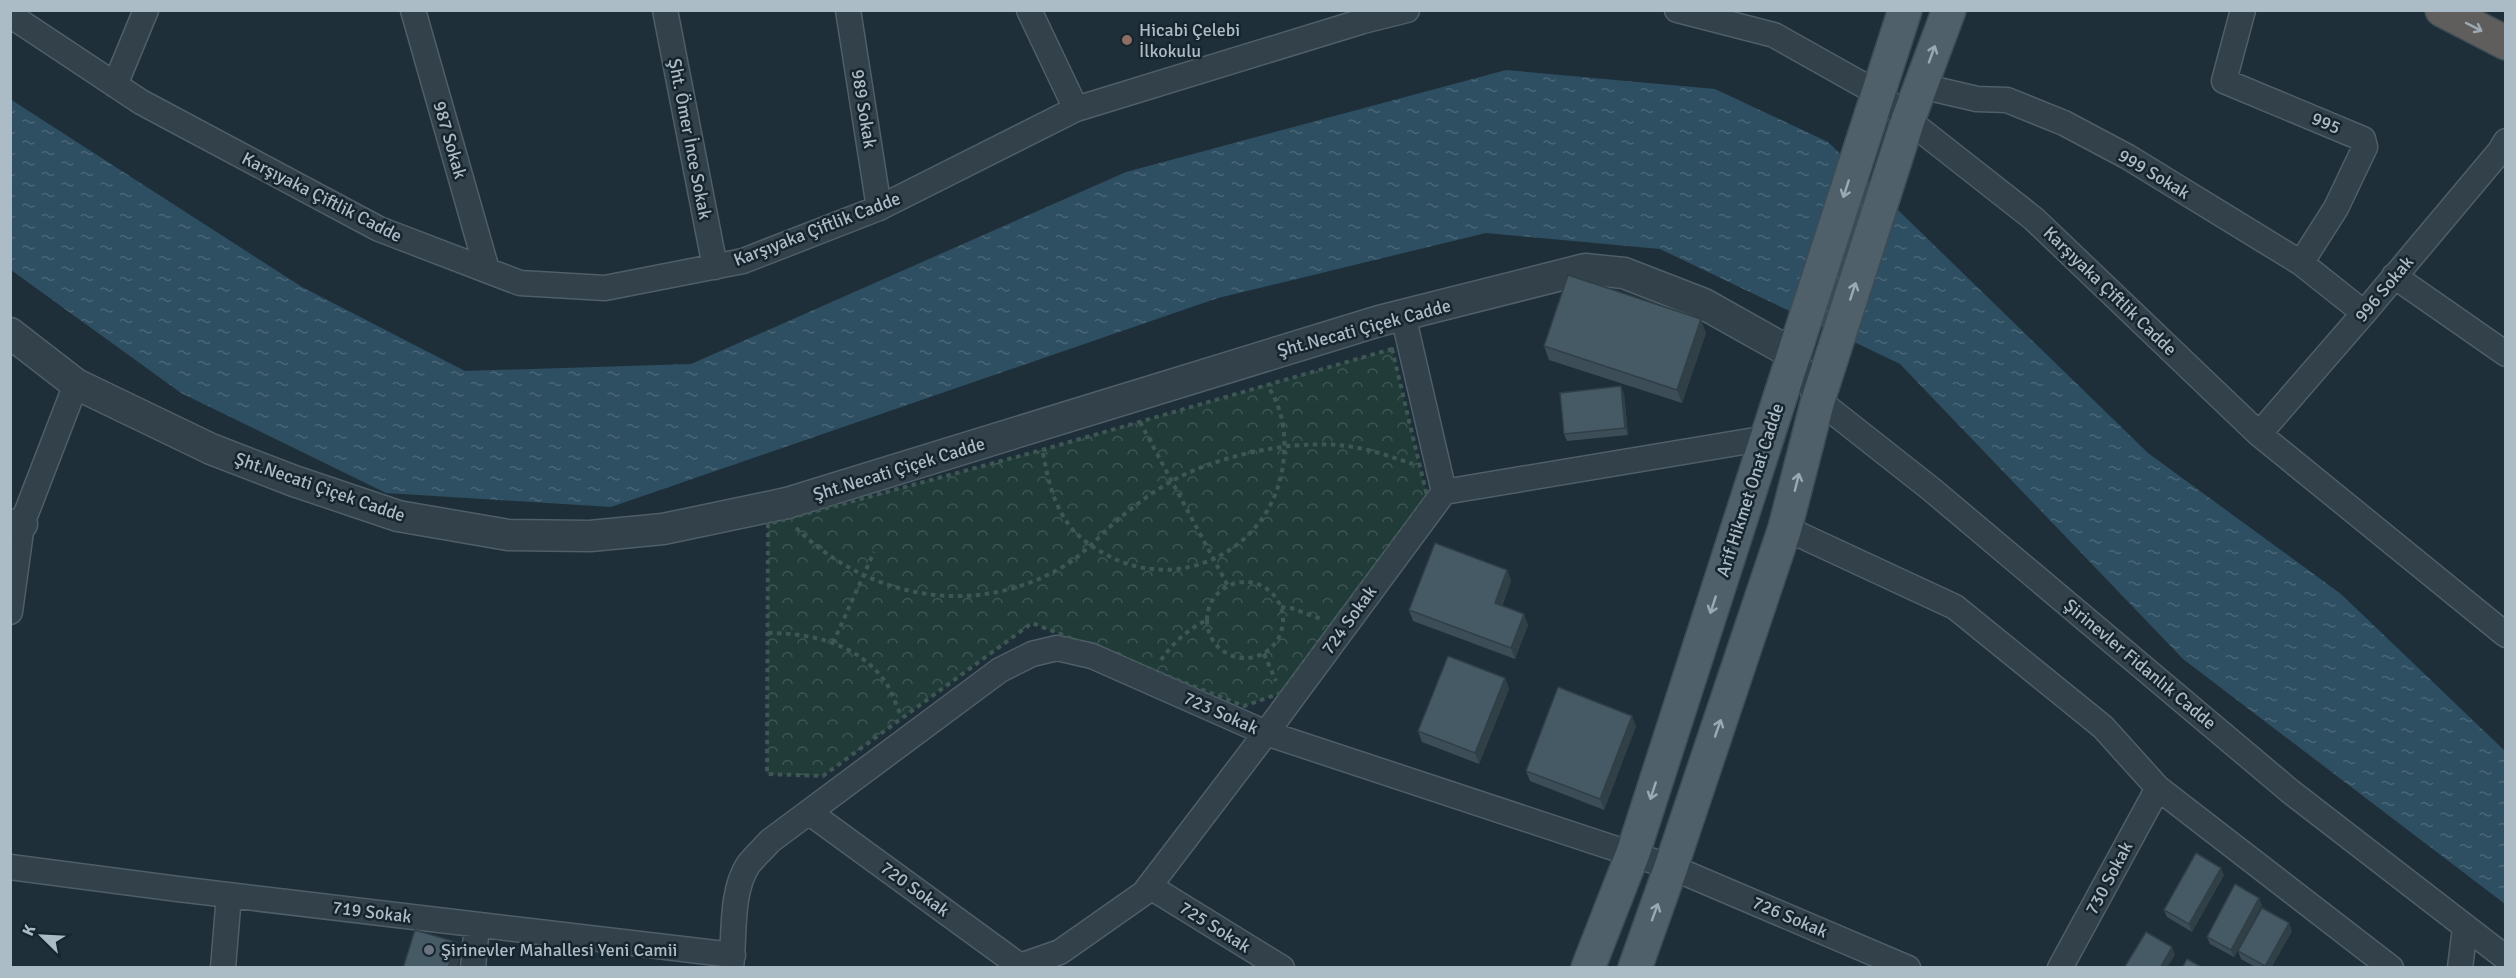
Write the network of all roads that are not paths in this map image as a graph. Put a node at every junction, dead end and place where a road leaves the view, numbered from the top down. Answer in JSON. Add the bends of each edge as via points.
{"nodes":[{"id":1,"x":146,"y":10,"type":"edge"},
{"id":2,"x":413,"y":10,"type":"edge"},
{"id":3,"x":665,"y":10,"type":"edge"},
{"id":4,"x":848,"y":10,"type":"edge"},
{"id":5,"x":1029,"y":10,"type":"edge"},
{"id":6,"x":1407,"y":10,"type":"edge"},
{"id":7,"x":1677,"y":10,"type":"edge"},
{"id":8,"x":1905,"y":10,"type":"edge"},
{"id":9,"x":1949,"y":10,"type":"edge"},
{"id":10,"x":2243,"y":10,"type":"edge"},
{"id":11,"x":2442,"y":10,"type":"edge"},
{"id":12,"x":10,"y":15,"type":"edge"},
{"id":13,"x":1360,"y":16,"type":"edge"},
{"id":14,"x":2505,"y":44,"type":"edge"},
{"id":15,"x":115,"y":85,"type":"junction"},
{"id":16,"x":1921,"y":86,"type":"junction"},
{"id":17,"x":1879,"y":94,"type":"junction"},
{"id":18,"x":1076,"y":110,"type":"junction"},
{"id":19,"x":1904,"y":134,"type":"junction"},
{"id":20,"x":2505,"y":141,"type":"edge"},
{"id":21,"x":879,"y":208,"type":"junction"},
{"id":22,"x":2301,"y":263,"type":"junction"},
{"id":23,"x":715,"y":267,"type":"junction"},
{"id":24,"x":487,"y":270,"type":"junction"},
{"id":25,"x":2394,"y":276,"type":"junction"},
{"id":26,"x":2364,"y":313,"type":"junction"},
{"id":27,"x":1403,"y":315,"type":"junction"},
{"id":28,"x":10,"y":333,"type":"edge"},
{"id":29,"x":1797,"y":341,"type":"junction"},
{"id":30,"x":2505,"y":354,"type":"edge"},
{"id":31,"x":76,"y":384,"type":"junction"},
{"id":32,"x":1818,"y":400,"type":"junction"},
{"id":33,"x":2259,"y":435,"type":"junction"},
{"id":34,"x":1767,"y":438,"type":"junction"},
{"id":35,"x":1444,"y":492,"type":"junction"},
{"id":36,"x":16,"y":524,"type":"edge"},
{"id":37,"x":1785,"y":528,"type":"junction"},
{"id":38,"x":10,"y":612,"type":"edge"},
{"id":39,"x":2505,"y":635,"type":"edge"},
{"id":40,"x":1266,"y":733,"type":"junction"},
{"id":41,"x":2158,"y":788,"type":"junction"},
{"id":42,"x":810,"y":813,"type":"junction"},
{"id":43,"x":1633,"y":853,"type":"junction"},
{"id":44,"x":10,"y":867,"type":"edge"},
{"id":45,"x":1671,"y":867,"type":"junction"},
{"id":46,"x":1149,"y":886,"type":"junction"},
{"id":47,"x":229,"y":895,"type":"junction"},
{"id":48,"x":477,"y":925,"type":"junction"},
{"id":49,"x":2465,"y":927,"type":"junction"},
{"id":50,"x":2505,"y":958,"type":"edge"},
{"id":51,"x":732,"y":961,"type":"edge"},
{"id":52,"x":1019,"y":967,"type":"edge"},
{"id":53,"x":223,"y":968,"type":"edge"},
{"id":54,"x":473,"y":968,"type":"edge"},
{"id":55,"x":1281,"y":968,"type":"edge"},
{"id":56,"x":1588,"y":968,"type":"edge"},
{"id":57,"x":1635,"y":968,"type":"edge"},
{"id":58,"x":1908,"y":968,"type":"edge"},
{"id":59,"x":2060,"y":968,"type":"edge"},
{"id":60,"x":2391,"y":968,"type":"edge"},
{"id":61,"x":2460,"y":968,"type":"edge"}],
"edges":[{"from":1,"to":15,"type":"street"},
{"from":2,"to":24,"type":"street","name":"987 Sokak"},
{"from":3,"to":23,"type":"street","name":"Şht. Ömer İnce Sokak"},
{"from":4,"to":21,"type":"street","name":"989 Sokak"},
{"from":5,"to":18,"type":"street"},
{"from":6,"to":13,"type":"street","name":"Karşıyaka Çiftlik Cadde"},
{"from":7,"to":17,"type":"street","name":"Karşıyaka Çiftlik Cadde","via":[[1774,34]]},
{"from":8,"to":17,"type":"main road","name":"Arif Hikmet Onat Cadde"},
{"from":16,"to":9,"type":"main road","name":"Arif Hikmet Onat Cadde","one_way":true},
{"from":10,"to":22,"type":"street","name":"995","via":[[2224,81],[2363,139],[2366,147],[2336,208]]},
{"from":11,"to":14,"type":"highway","one_way":true},
{"from":12,"to":15,"type":"street","name":"Karşıyaka Çiftlik Cadde"},
{"from":13,"to":18,"type":"street","name":"Karşıyaka Çiftlik Cadde"},
{"from":15,"to":24,"type":"street","name":"Karşıyaka Çiftlik Cadde","via":[[379,229]]},
{"from":16,"to":19,"type":"main road","name":"Arif Hikmet Onat Cadde"},
{"from":16,"to":22,"type":"street","name":"999 Sokak","via":[[1977,99],[2007,100],[2064,123],[2128,157]]},
{"from":17,"to":19,"type":"street","name":"Karşıyaka Çiftlik Cadde"},
{"from":17,"to":29,"type":"main road","name":"Arif Hikmet Onat Cadde","one_way":true},
{"from":18,"to":21,"type":"street","name":"Karşıyaka Çiftlik Cadde"},
{"from":32,"to":19,"type":"main road","name":"Arif Hikmet Onat Cadde","one_way":true},
{"from":19,"to":33,"type":"street","name":"Karşıyaka Çiftlik Cadde","via":[[2034,219]]},
{"from":20,"to":25,"type":"street","name":"996 Sokak"},
{"from":21,"to":23,"type":"street","name":"Karşıyaka Çiftlik Cadde","via":[[743,261]]},
{"from":22,"to":26,"type":"street","name":"999 Sokak"},
{"from":23,"to":24,"type":"street","name":"Karşıyaka Çiftlik Cadde","via":[[605,288],[520,283]]},
{"from":25,"to":26,"type":"street","name":"996 Sokak"},
{"from":25,"to":30,"type":"street"},
{"from":26,"to":33,"type":"street","name":"996 Sokak"},
{"from":27,"to":29,"type":"street","name":"Şht.Necati Çiçek Cadde","via":[[1585,269],[1624,273]]},
{"from":27,"to":31,"type":"street","name":"Şht.Necati Çiçek Cadde","via":[[787,503],[663,529],[590,537],[508,535],[398,516],[294,482],[211,449]]},
{"from":27,"to":35,"type":"street"},
{"from":28,"to":31,"type":"street","name":"Şht.Necati Çiçek Cadde"},
{"from":29,"to":32,"type":"street","name":"Şirinevler Fidanlık Cadde"},
{"from":29,"to":34,"type":"main road","name":"Arif Hikmet Onat Cadde"},
{"from":31,"to":36,"type":"street"},
{"from":37,"to":32,"type":"main road","name":"Arif Hikmet Onat Cadde","one_way":true},
{"from":32,"to":49,"type":"street","name":"Şirinevler Fidanlık Cadde","via":[[1931,489],[2291,792]]},
{"from":33,"to":39,"type":"street","name":"Karşıyaka Çiftlik Cadde"},
{"from":34,"to":35,"type":"street"},
{"from":34,"to":43,"type":"main road","name":"Arif Hikmet Onat Cadde","one_way":true},
{"from":35,"to":40,"type":"street","name":"724 Sokak"},
{"from":36,"to":38,"type":"street"},
{"from":37,"to":41,"type":"street","via":[[1955,607],[2103,727]]},
{"from":45,"to":37,"type":"main road","name":"Arif Hikmet Onat Cadde","one_way":true},
{"from":40,"to":42,"type":"street","name":"723 Sokak","via":[[1151,676],[1057,648],[1032,654],[1000,670],[907,727]]},
{"from":40,"to":43,"type":"street","name":"723 Sokak"},
{"from":40,"to":46,"type":"street","name":"724 Sokak"},
{"from":41,"to":59,"type":"street","name":"730 Sokak"},
{"from":41,"to":60,"type":"street"},
{"from":42,"to":51,"type":"street","name":"723 Sokak","via":[[770,841],[747,866],[732,924]]},
{"from":42,"to":52,"type":"street","name":"720 Sokak"},
{"from":43,"to":45,"type":"street","name":"723 Sokak"},
{"from":43,"to":56,"type":"main road","name":"Arif Hikmet Onat Cadde"},
{"from":44,"to":47,"type":"street","name":"719 Sokak"},
{"from":57,"to":45,"type":"main road","name":"Arif Hikmet Onat Cadde","one_way":true},
{"from":45,"to":58,"type":"street","name":"726 Sokak"},
{"from":46,"to":52,"type":"street","name":"724 Sokak","via":[[1060,952]]},
{"from":46,"to":55,"type":"street","name":"725 Sokak"},
{"from":47,"to":48,"type":"street","name":"719 Sokak"},
{"from":47,"to":53,"type":"street"},
{"from":48,"to":51,"type":"street","name":"719 Sokak"},
{"from":48,"to":54,"type":"street"},
{"from":49,"to":50,"type":"street","name":"Şirinevler Fidanlık Cadde"},
{"from":49,"to":61,"type":"street"}]}
